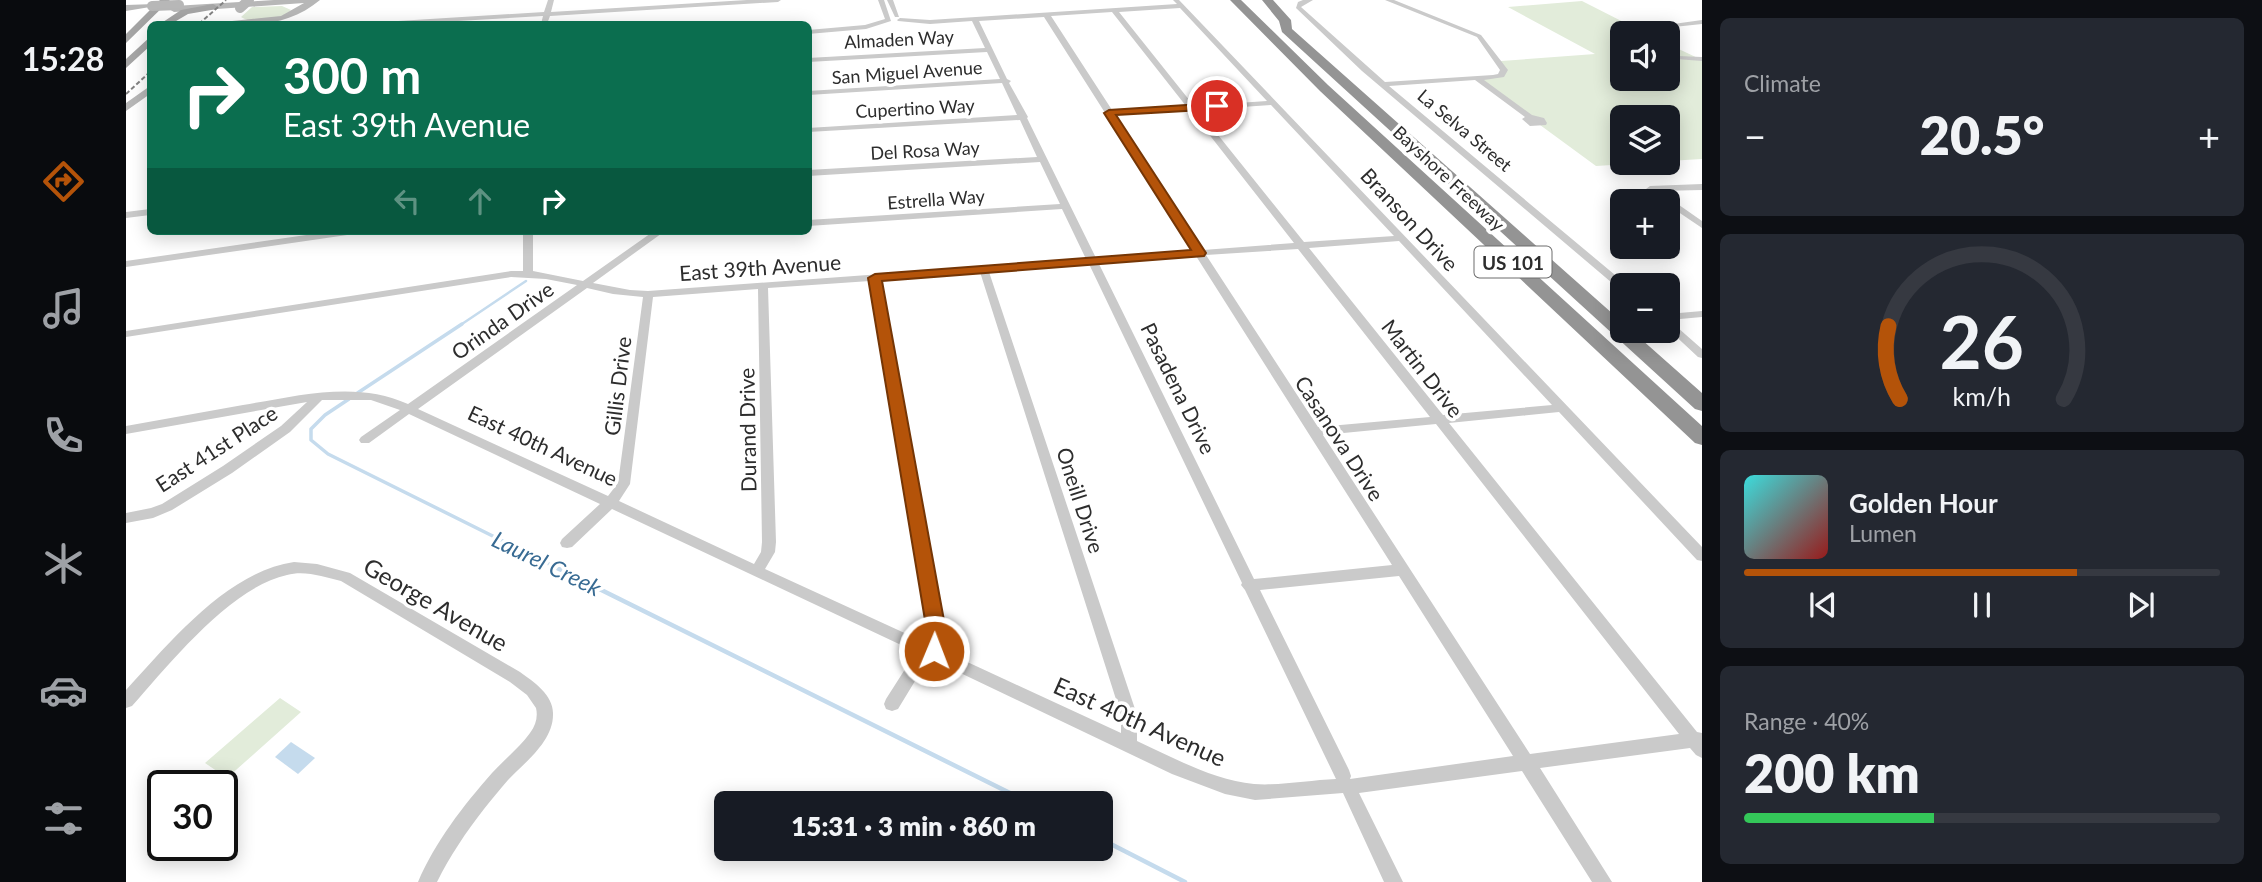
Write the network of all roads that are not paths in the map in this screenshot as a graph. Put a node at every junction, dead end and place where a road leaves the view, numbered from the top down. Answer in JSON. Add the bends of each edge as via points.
{"nodes":[{"id":1,"x":165,"y":0,"type":"edge"},
{"id":2,"x":196,"y":0,"type":"edge"},
{"id":3,"x":249,"y":0,"type":"edge"},
{"id":4,"x":316,"y":0,"type":"edge"},
{"id":5,"x":323,"y":0,"type":"edge"},
{"id":6,"x":551,"y":0,"type":"edge"},
{"id":7,"x":778,"y":0,"type":"edge"},
{"id":8,"x":881,"y":0,"type":"edge"},
{"id":9,"x":890,"y":0,"type":"edge"},
{"id":10,"x":1252,"y":0,"type":"edge"},
{"id":11,"x":1267,"y":0,"type":"edge"},
{"id":12,"x":1310,"y":0,"type":"edge"},
{"id":13,"x":1388,"y":0,"type":"edge"},
{"id":14,"x":267,"y":1,"type":"edge"},
{"id":15,"x":1179,"y":3,"type":"edge"},
{"id":16,"x":1230,"y":4,"type":"edge"},
{"id":17,"x":180,"y":5,"type":"edge"},
{"id":18,"x":216,"y":5,"type":"junction"},
{"id":19,"x":147,"y":7,"type":"edge"},
{"id":20,"x":126,"y":10,"type":"edge"},
{"id":21,"x":298,"y":10,"type":"junction"},
{"id":22,"x":1114,"y":10,"type":"junction"},
{"id":23,"x":1046,"y":14,"type":"junction"},
{"id":24,"x":547,"y":15,"type":"junction"},
{"id":25,"x":235,"y":16,"type":"edge"},
{"id":26,"x":899,"y":18,"type":"junction"},
{"id":27,"x":888,"y":19,"type":"junction"},
{"id":28,"x":975,"y":20,"type":"junction"},
{"id":29,"x":159,"y":21,"type":"edge"},
{"id":30,"x":167,"y":21,"type":"edge"},
{"id":31,"x":170,"y":21,"type":"edge"},
{"id":32,"x":269,"y":21,"type":"edge"},
{"id":33,"x":438,"y":21,"type":"edge"},
{"id":34,"x":545,"y":21,"type":"edge"},
{"id":35,"x":1702,"y":22,"type":"edge"},
{"id":36,"x":1680,"y":24,"type":"edge"},
{"id":37,"x":126,"y":29,"type":"edge"},
{"id":38,"x":1286,"y":30,"type":"junction"},
{"id":39,"x":147,"y":31,"type":"edge"},
{"id":40,"x":812,"y":32,"type":"edge"},
{"id":41,"x":126,"y":40,"type":"edge"},
{"id":42,"x":147,"y":43,"type":"edge"},
{"id":43,"x":991,"y":50,"type":"junction"},
{"id":44,"x":126,"y":54,"type":"edge"},
{"id":45,"x":1680,"y":58,"type":"edge"},
{"id":46,"x":812,"y":60,"type":"edge"},
{"id":47,"x":1702,"y":60,"type":"edge"},
{"id":48,"x":126,"y":65,"type":"edge"},
{"id":49,"x":1478,"y":79,"type":"junction"},
{"id":50,"x":1007,"y":81,"type":"junction"},
{"id":51,"x":1384,"y":84,"type":"junction"},
{"id":52,"x":147,"y":92,"type":"edge"},
{"id":53,"x":812,"y":93,"type":"edge"},
{"id":54,"x":1274,"y":103,"type":"junction"},
{"id":55,"x":126,"y":108,"type":"edge"},
{"id":56,"x":1192,"y":108,"type":"junction"},
{"id":57,"x":1109,"y":113,"type":"junction"},
{"id":58,"x":1024,"y":117,"type":"junction"},
{"id":59,"x":1530,"y":117,"type":"dead end"},
{"id":60,"x":812,"y":130,"type":"edge"},
{"id":61,"x":1043,"y":159,"type":"junction"},
{"id":62,"x":812,"y":173,"type":"edge"},
{"id":63,"x":1702,"y":187,"type":"edge"},
{"id":64,"x":1065,"y":206,"type":"junction"},
{"id":65,"x":147,"y":212,"type":"edge"},
{"id":66,"x":126,"y":215,"type":"edge"},
{"id":67,"x":812,"y":223,"type":"edge"},
{"id":68,"x":1702,"y":225,"type":"edge"},
{"id":69,"x":326,"y":235,"type":"edge"},
{"id":70,"x":528,"y":235,"type":"edge"},
{"id":71,"x":654,"y":235,"type":"edge"},
{"id":72,"x":1402,"y":238,"type":"junction"},
{"id":73,"x":1302,"y":246,"type":"junction"},
{"id":74,"x":1199,"y":253,"type":"junction"},
{"id":75,"x":1093,"y":261,"type":"junction"},
{"id":76,"x":126,"y":264,"type":"edge"},
{"id":77,"x":984,"y":270,"type":"junction"},
{"id":78,"x":528,"y":273,"type":"junction"},
{"id":79,"x":1610,"y":276,"type":"edge"},
{"id":80,"x":875,"y":278,"type":"junction"},
{"id":81,"x":586,"y":284,"type":"junction"},
{"id":82,"x":763,"y":286,"type":"junction"},
{"id":83,"x":648,"y":294,"type":"junction"},
{"id":84,"x":1702,"y":314,"type":"edge"},
{"id":85,"x":1680,"y":316,"type":"edge"},
{"id":86,"x":126,"y":334,"type":"edge"},
{"id":87,"x":1680,"y":334,"type":"edge"},
{"id":88,"x":1702,"y":355,"type":"edge"},
{"id":89,"x":319,"y":396,"type":"junction"},
{"id":90,"x":1702,"y":404,"type":"edge"},
{"id":91,"x":409,"y":408,"type":"junction"},
{"id":92,"x":1563,"y":408,"type":"junction"},
{"id":93,"x":1440,"y":421,"type":"junction"},
{"id":94,"x":126,"y":430,"type":"edge"},
{"id":95,"x":1313,"y":432,"type":"junction"},
{"id":96,"x":1702,"y":438,"type":"edge"},
{"id":97,"x":365,"y":440,"type":"dead end"},
{"id":98,"x":611,"y":502,"type":"junction"},
{"id":99,"x":126,"y":518,"type":"edge"},
{"id":100,"x":567,"y":543,"type":"dead end"},
{"id":101,"x":1702,"y":556,"type":"edge"},
{"id":102,"x":1403,"y":570,"type":"junction"},
{"id":103,"x":757,"y":571,"type":"junction"},
{"id":104,"x":1248,"y":586,"type":"junction"},
{"id":105,"x":926,"y":649,"type":"junction"},
{"id":106,"x":126,"y":701,"type":"edge"},
{"id":107,"x":892,"y":704,"type":"dead end"},
{"id":108,"x":1699,"y":742,"type":"edge"},
{"id":109,"x":1129,"y":744,"type":"junction"},
{"id":110,"x":1526,"y":762,"type":"junction"},
{"id":111,"x":1347,"y":785,"type":"junction"},
{"id":112,"x":428,"y":882,"type":"edge"},
{"id":113,"x":1394,"y":882,"type":"edge"},
{"id":114,"x":1604,"y":882,"type":"edge"}],
"edges":[{"from":1,"to":41,"type":"main road"},
{"from":2,"to":18,"type":"main road"},
{"from":3,"to":25,"type":"main road","bridge":true},
{"from":4,"to":14,"type":"main road"},
{"from":5,"to":21,"type":"main road"},
{"from":6,"to":24,"type":"street"},
{"from":7,"to":24,"type":"street"},
{"from":8,"to":27,"type":"street"},
{"from":9,"to":26,"type":"street"},
{"from":10,"to":38,"type":"highway","name":"Bayshore Freeway","number":"US 101"},
{"from":11,"to":38,"type":"highway","via":[[1285,20]]},
{"from":12,"to":51,"type":"street","name":"La Selva Street","via":[[1298,7]]},
{"from":13,"to":49,"type":"street","via":[[1479,36],[1504,70],[1501,75]]},
{"from":14,"to":18,"type":"main road"},
{"from":14,"to":21,"type":"main road"},
{"from":15,"to":22,"type":"street"},
{"from":15,"to":54,"type":"street","name":"Branson Drive"},
{"from":16,"to":96,"type":"highway","name":"Bayshore Freeway","number":"US 101","via":[[1293,73],[1324,88]]},
{"from":17,"to":18,"type":"main road"},
{"from":17,"to":19,"type":"main road","bridge":true},
{"from":17,"to":29,"type":"main road"},
{"from":17,"to":30,"type":"main road"},
{"from":18,"to":31,"type":"main road","via":[[185,12]]},
{"from":19,"to":20,"type":"main road"},
{"from":19,"to":37,"type":"main road"},
{"from":21,"to":32,"type":"main road"},
{"from":22,"to":23,"type":"street"},
{"from":22,"to":56,"type":"street","name":"Martin Drive"},
{"from":23,"to":28,"type":"street"},
{"from":23,"to":57,"type":"street","name":"Casanova Drive"},
{"from":24,"to":33,"type":"street"},
{"from":24,"to":34,"type":"street"},
{"from":26,"to":27,"type":"street"},
{"from":26,"to":28,"type":"street"},
{"from":27,"to":40,"type":"street","via":[[866,27]]},
{"from":28,"to":43,"type":"street","name":"Pasadena Drive"},
{"from":35,"to":36,"type":"street"},
{"from":38,"to":90,"type":"highway","name":"Bayshore Freeway","number":"US 101"},
{"from":39,"to":44,"type":"main road"},
{"from":42,"to":48,"type":"main road"},
{"from":43,"to":46,"type":"street","name":"Almaden Way"},
{"from":43,"to":50,"type":"street","name":"Pasadena Drive"},
{"from":45,"to":47,"type":"street"},
{"from":49,"to":51,"type":"street"},
{"from":49,"to":59,"type":"street"},
{"from":50,"to":53,"type":"street","name":"San Miguel Avenue"},
{"from":50,"to":58,"type":"street","name":"Pasadena Drive"},
{"from":51,"to":79,"type":"street","name":"La Selva Street"},
{"from":52,"to":55,"type":"main road"},
{"from":54,"to":56,"type":"street"},
{"from":54,"to":72,"type":"street","name":"Branson Drive"},
{"from":56,"to":57,"type":"street"},
{"from":56,"to":73,"type":"street","name":"Martin Drive"},
{"from":57,"to":74,"type":"street","name":"Casanova Drive"},
{"from":58,"to":60,"type":"street","name":"Cupertino Way"},
{"from":58,"to":61,"type":"street","name":"Pasadena Drive"},
{"from":61,"to":62,"type":"street","name":"Del Rosa Way"},
{"from":61,"to":64,"type":"street","name":"Pasadena Drive"},
{"from":63,"to":68,"type":"street","via":[[1650,189]]},
{"from":64,"to":67,"type":"street","name":"Estrella Way"},
{"from":64,"to":75,"type":"street","name":"Pasadena Drive"},
{"from":65,"to":66,"type":"street"},
{"from":69,"to":76,"type":"street"},
{"from":70,"to":78,"type":"street"},
{"from":71,"to":81,"type":"street","name":"Orinda Drive"},
{"from":72,"to":73,"type":"street","name":"East 39th Avenue"},
{"from":72,"to":92,"type":"street","name":"Branson Drive"},
{"from":73,"to":74,"type":"street","name":"East 39th Avenue"},
{"from":73,"to":93,"type":"street","name":"Martin Drive"},
{"from":74,"to":75,"type":"street","name":"East 39th Avenue"},
{"from":74,"to":95,"type":"street","name":"Casanova Drive"},
{"from":75,"to":77,"type":"street","name":"East 39th Avenue"},
{"from":75,"to":104,"type":"street","name":"Pasadena Drive"},
{"from":77,"to":80,"type":"street","name":"East 39th Avenue"},
{"from":77,"to":109,"type":"street","name":"Oneill Drive","via":[[1129,716]]},
{"from":78,"to":81,"type":"street","name":"East 39th Avenue"},
{"from":78,"to":86,"type":"street","name":"East 39th Avenue"},
{"from":80,"to":82,"type":"street","name":"East 39th Avenue"},
{"from":80,"to":105,"type":"street","via":[[935,626]]},
{"from":81,"to":83,"type":"street","name":"East 39th Avenue","via":[[612,292]]},
{"from":81,"to":91,"type":"street","name":"Orinda Drive"},
{"from":82,"to":83,"type":"street","name":"East 39th Avenue"},
{"from":82,"to":103,"type":"street","name":"Durand Drive","via":[[769,542]]},
{"from":83,"to":98,"type":"street","name":"Gillis Drive","via":[[624,484]]},
{"from":84,"to":85,"type":"street"},
{"from":87,"to":88,"type":"street"},
{"from":89,"to":91,"type":"street","name":"East 40th Avenue","via":[[371,396]]},
{"from":89,"to":94,"type":"street","name":"East 40th Avenue"},
{"from":89,"to":99,"type":"street","name":"East 41st Place","via":[[276,437],[222,472],[153,513]]},
{"from":91,"to":97,"type":"street","name":"Orinda Drive"},
{"from":91,"to":98,"type":"street","name":"East 40th Avenue"},
{"from":92,"to":93,"type":"street"},
{"from":92,"to":101,"type":"street","name":"Branson Drive"},
{"from":93,"to":95,"type":"street"},
{"from":93,"to":108,"type":"street","name":"Martin Drive"},
{"from":95,"to":102,"type":"street","name":"Casanova Drive"},
{"from":98,"to":100,"type":"street","name":"Gillis Drive"},
{"from":98,"to":103,"type":"street","name":"East 40th Avenue"},
{"from":102,"to":104,"type":"street"},
{"from":102,"to":110,"type":"street","name":"Casanova Drive"},
{"from":103,"to":105,"type":"street","name":"East 40th Avenue"},
{"from":104,"to":111,"type":"street","name":"Pasadena Drive"},
{"from":105,"to":107,"type":"street"},
{"from":105,"to":109,"type":"street","name":"East 40th Avenue"},
{"from":106,"to":112,"type":"street","name":"George Avenue","via":[[222,604],[259,579],[287,569],[317,569],[345,577],[514,677],[533,689],[543,703],[545,721],[450,839]]},
{"from":108,"to":110,"type":"street","name":"East 40th Avenue"},
{"from":109,"to":111,"type":"street","name":"East 40th Avenue","via":[[1225,786],[1255,792]]},
{"from":110,"to":111,"type":"street","name":"East 40th Avenue"},
{"from":110,"to":114,"type":"street","name":"Casanova Drive"},
{"from":111,"to":113,"type":"street","name":"Pasadena Drive"}]}
